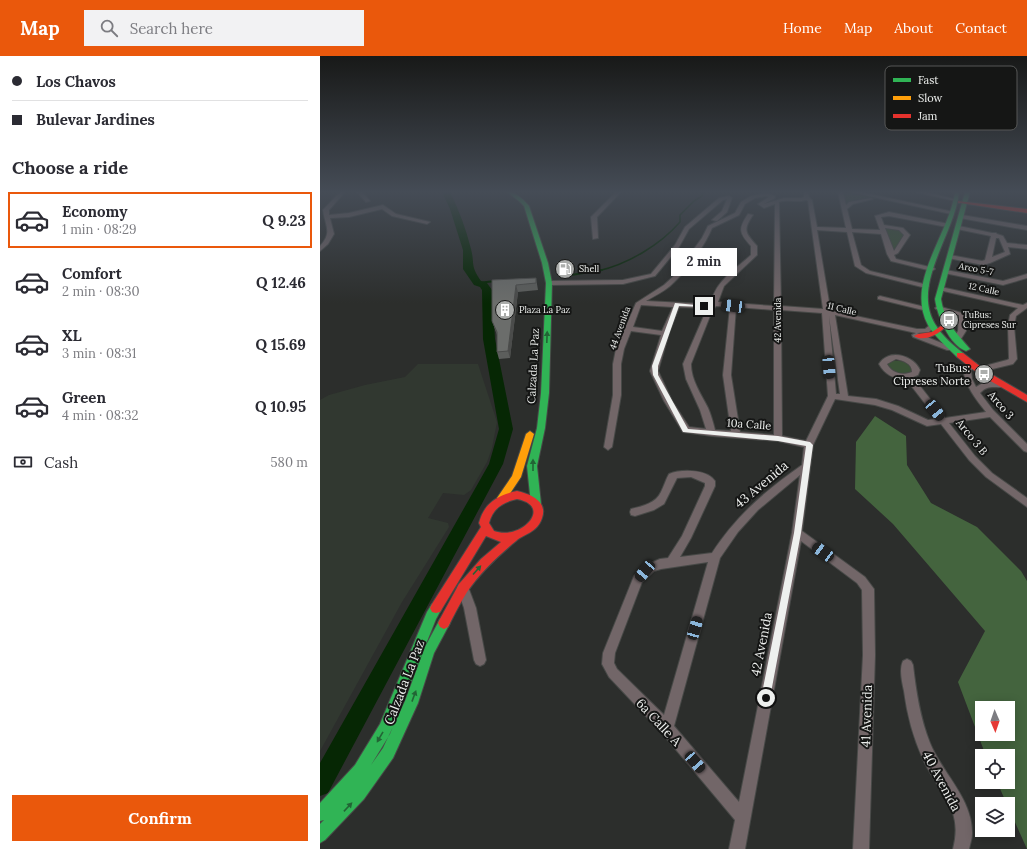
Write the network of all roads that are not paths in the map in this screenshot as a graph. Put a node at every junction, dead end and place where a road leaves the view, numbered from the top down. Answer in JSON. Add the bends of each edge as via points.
{"nodes":[{"id":1,"x":332,"y":229,"type":"edge"},
{"id":2,"x":526,"y":229,"type":"edge"},
{"id":3,"x":534,"y":229,"type":"edge"},
{"id":4,"x":595,"y":229,"type":"edge"},
{"id":5,"x":686,"y":229,"type":"edge"},
{"id":6,"x":709,"y":229,"type":"edge"},
{"id":7,"x":743,"y":229,"type":"edge"},
{"id":8,"x":777,"y":229,"type":"edge"},
{"id":9,"x":814,"y":229,"type":"edge"},
{"id":10,"x":832,"y":229,"type":"edge"},
{"id":11,"x":882,"y":229,"type":"joint"},
{"id":12,"x":898,"y":229,"type":"edge"},
{"id":13,"x":945,"y":229,"type":"edge"},
{"id":14,"x":959,"y":229,"type":"edge"},
{"id":15,"x":979,"y":229,"type":"edge"},
{"id":16,"x":849,"y":230,"type":"junction"},
{"id":17,"x":994,"y":234,"type":"junction"},
{"id":18,"x":596,"y":238,"type":"dead end"},
{"id":19,"x":1006,"y":245,"type":"junction"},
{"id":20,"x":321,"y":247,"type":"edge"},
{"id":21,"x":939,"y":247,"type":"junction"},
{"id":22,"x":1027,"y":247,"type":"edge"},
{"id":23,"x":951,"y":253,"type":"junction"},
{"id":24,"x":891,"y":256,"type":"junction"},
{"id":25,"x":988,"y":262,"type":"junction"},
{"id":26,"x":932,"y":269,"type":"junction"},
{"id":27,"x":946,"y":272,"type":"junction"},
{"id":28,"x":1027,"y":276,"type":"edge"},
{"id":29,"x":927,"y":282,"type":"junction"},
{"id":30,"x":553,"y":284,"type":"junction"},
{"id":31,"x":942,"y":285,"type":"junction"},
{"id":32,"x":555,"y":294,"type":"dead end"},
{"id":33,"x":880,"y":298,"type":"dead end"},
{"id":34,"x":639,"y":303,"type":"junction"},
{"id":35,"x":677,"y":304,"type":"junction"},
{"id":36,"x":714,"y":304,"type":"junction"},
{"id":37,"x":704,"y":306,"type":"dead end"},
{"id":38,"x":733,"y":306,"type":"junction"},
{"id":39,"x":1025,"y":306,"type":"edge"},
{"id":40,"x":923,"y":308,"type":"junction"},
{"id":41,"x":778,"y":309,"type":"junction"},
{"id":42,"x":826,"y":312,"type":"junction"},
{"id":43,"x":939,"y":312,"type":"junction"},
{"id":44,"x":628,"y":328,"type":"junction"},
{"id":45,"x":935,"y":329,"type":"junction"},
{"id":46,"x":665,"y":333,"type":"junction"},
{"id":47,"x":918,"y":336,"type":"junction"},
{"id":48,"x":955,"y":344,"type":"junction"},
{"id":49,"x":977,"y":368,"type":"junction"},
{"id":50,"x":991,"y":368,"type":"junction"},
{"id":51,"x":908,"y":376,"type":"dead end"},
{"id":52,"x":1004,"y":386,"type":"junction"},
{"id":53,"x":1027,"y":390,"type":"edge"},
{"id":54,"x":975,"y":393,"type":"junction"},
{"id":55,"x":832,"y":396,"type":"junction"},
{"id":56,"x":844,"y":397,"type":"junction"},
{"id":57,"x":1027,"y":399,"type":"edge"},
{"id":58,"x":993,"y":414,"type":"junction"},
{"id":59,"x":944,"y":421,"type":"junction"},
{"id":60,"x":712,"y":433,"type":"junction"},
{"id":61,"x":736,"y":435,"type":"junction"},
{"id":62,"x":778,"y":438,"type":"junction"},
{"id":63,"x":810,"y":445,"type":"junction"},
{"id":64,"x":1025,"y":445,"type":"edge"},
{"id":65,"x":608,"y":447,"type":"dead end"},
{"id":66,"x":805,"y":467,"type":"junction"},
{"id":67,"x":502,"y":498,"type":"junction"},
{"id":68,"x":1027,"y":503,"type":"edge"},
{"id":69,"x":536,"y":504,"type":"junction"},
{"id":70,"x":635,"y":512,"type":"dead end"},
{"id":71,"x":485,"y":529,"type":"junction"},
{"id":72,"x":798,"y":533,"type":"junction"},
{"id":73,"x":512,"y":538,"type":"junction"},
{"id":74,"x":715,"y":557,"type":"junction"},
{"id":75,"x":671,"y":563,"type":"junction"},
{"id":76,"x":463,"y":588,"type":"junction"},
{"id":77,"x":480,"y":660,"type":"dead end"},
{"id":78,"x":907,"y":665,"type":"dead end"},
{"id":79,"x":667,"y":728,"type":"junction"},
{"id":80,"x":320,"y":814,"type":"edge"},
{"id":81,"x":742,"y":817,"type":"junction"},
{"id":82,"x":320,"y":834,"type":"edge"},
{"id":83,"x":737,"y":849,"type":"edge"},
{"id":84,"x":862,"y":849,"type":"edge"},
{"id":85,"x":961,"y":849,"type":"edge"}],
"edges":[{"from":1,"to":20,"type":"street","via":[[332,234]]},
{"from":2,"to":67,"type":"main road","name":"Calzada La Paz","via":[[541,273],[534,418],[516,477]]},
{"from":3,"to":30,"type":"main road","name":"Calzada La Paz"},
{"from":4,"to":18,"type":"street"},
{"from":5,"to":30,"type":"street","name":"44 Avenida","via":[[677,246],[653,276],[623,282]]},
{"from":6,"to":34,"type":"street","name":"44 Avenida","via":[[678,276]]},
{"from":7,"to":36,"type":"street","via":[[743,235],[754,246],[754,255],[722,285]]},
{"from":8,"to":41,"type":"street","name":"42 Avenida"},
{"from":9,"to":42,"type":"street"},
{"from":10,"to":16,"type":"street"},
{"from":11,"to":16,"type":"street"},
{"from":11,"to":24,"type":"street"},
{"from":12,"to":24,"type":"street","via":[[907,235]]},
{"from":13,"to":21,"type":"main road"},
{"from":14,"to":23,"type":"main road"},
{"from":15,"to":17,"type":"street"},
{"from":16,"to":29,"type":"street","via":[[858,266],[868,272]]},
{"from":17,"to":19,"type":"street","via":[[1003,239]]},
{"from":17,"to":25,"type":"street"},
{"from":19,"to":22,"type":"street"},
{"from":19,"to":25,"type":"street","via":[[1007,255]]},
{"from":21,"to":23,"type":"main road"},
{"from":21,"to":26,"type":"main road"},
{"from":23,"to":25,"type":"street","via":[[978,262]]},
{"from":23,"to":27,"type":"main road"},
{"from":24,"to":26,"type":"street","via":[[896,262]]},
{"from":26,"to":29,"type":"main road"},
{"from":27,"to":28,"type":"street","name":"Arco 5-7","via":[[1003,283]]},
{"from":27,"to":31,"type":"main road"},
{"from":29,"to":31,"type":"main road"},
{"from":29,"to":40,"type":"main road"},
{"from":30,"to":32,"type":"street"},
{"from":69,"to":30,"type":"main road","name":"Calzada La Paz","one_way":true,"via":[[532,466],[541,428]]},
{"from":31,"to":39,"type":"street","name":"12 Calle"},
{"from":31,"to":43,"type":"main road","via":[[938,299]]},
{"from":33,"to":40,"type":"street"},
{"from":34,"to":35,"type":"street"},
{"from":34,"to":44,"type":"street","name":"44 Avenida"},
{"from":35,"to":37,"type":"street"},
{"from":35,"to":46,"type":"street"},
{"from":36,"to":38,"type":"street"},
{"from":36,"to":60,"type":"street","via":[[698,336],[687,368]]},
{"from":38,"to":41,"type":"street"},
{"from":38,"to":61,"type":"street","via":[[727,375]]},
{"from":39,"to":50,"type":"street","via":[[1013,315],[1013,359]]},
{"from":40,"to":45,"type":"main road"},
{"from":41,"to":42,"type":"street"},
{"from":41,"to":62,"type":"street","name":"42 Avenida"},
{"from":42,"to":45,"type":"street","name":"11 Calle","via":[[917,331]]},
{"from":42,"to":47,"type":"street","name":"11 Calle"},
{"from":42,"to":55,"type":"street"},
{"from":42,"to":56,"type":"street"},
{"from":43,"to":45,"type":"main road","via":[[941,327]]},
{"from":43,"to":48,"type":"main road"},
{"from":43,"to":48,"type":"street","via":[[962,314],[962,331]]},
{"from":44,"to":46,"type":"street"},
{"from":44,"to":65,"type":"street","name":"44 Avenida","via":[[617,364],[617,395]]},
{"from":45,"to":47,"type":"main road"},
{"from":45,"to":48,"type":"main road"},
{"from":46,"to":60,"type":"street","name":"10a Calle","via":[[654,371],[668,401],[686,430]]},
{"from":47,"to":48,"type":"street","name":"11 Calle"},
{"from":48,"to":49,"type":"main road"},
{"from":48,"to":50,"type":"main road"},
{"from":49,"to":50,"type":"street"},
{"from":49,"to":52,"type":"main road"},
{"from":49,"to":54,"type":"street","name":"Arco 3","via":[[967,369],[966,376]]},
{"from":50,"to":53,"type":"main road"},
{"from":51,"to":59,"type":"street","name":"Arco 3 B"},
{"from":52,"to":54,"type":"street","name":"Arco 3","via":[[987,384]]},
{"from":52,"to":57,"type":"main road"},
{"from":54,"to":58,"type":"street","name":"Arco 3"},
{"from":55,"to":56,"type":"street"},
{"from":55,"to":63,"type":"street"},
{"from":56,"to":59,"type":"street","via":[[876,402],[927,423]]},
{"from":58,"to":59,"type":"street"},
{"from":58,"to":64,"type":"street","name":"Arco 3"},
{"from":59,"to":68,"type":"street","name":"Arco 3 B","via":[[972,458],[989,475]]},
{"from":60,"to":61,"type":"street","name":"10a Calle"},
{"from":61,"to":62,"type":"street","name":"10a Calle"},
{"from":62,"to":63,"type":"street","name":"10a Calle"},
{"from":63,"to":66,"type":"street","name":"42 Avenida"},
{"from":66,"to":72,"type":"street","name":"42 Avenida"},
{"from":66,"to":74,"type":"street","name":"43 Avenida","via":[[750,509],[729,534]]},
{"from":67,"to":69,"type":"main road","via":[[523,496]]},
{"from":67,"to":71,"type":"main road","via":[[487,511]]},
{"from":69,"to":73,"type":"main road","via":[[539,510],[537,522],[526,533]]},
{"from":70,"to":75,"type":"street","via":[[652,508],[664,500],[675,474],[705,477],[710,481],[689,532]]},
{"from":71,"to":73,"type":"main road","via":[[496,537]]},
{"from":71,"to":80,"type":"main road","name":"Calzada La Paz","one_way":true,"via":[[431,616],[381,736],[360,770]]},
{"from":72,"to":81,"type":"street","name":"42 Avenida"},
{"from":72,"to":84,"type":"street","name":"41 Avenida","via":[[865,584],[868,589],[869,655]]},
{"from":76,"to":73,"type":"main road","name":"Calzada La Paz","one_way":true,"via":[[485,562]]},
{"from":74,"to":75,"type":"street"},
{"from":74,"to":79,"type":"street","name":"43 Avenida"},
{"from":75,"to":79,"type":"street","name":"6a Calle A","via":[[650,568],[638,579],[609,652],[608,664],[613,673]]},
{"from":76,"to":77,"type":"street","via":[[470,608]]},
{"from":82,"to":76,"type":"main road","name":"Calzada La Paz","one_way":true,"via":[[359,794],[388,753],[411,703],[429,651]]},
{"from":78,"to":85,"type":"street","name":"40 Avenida","via":[[910,697],[923,745],[959,809],[965,827],[965,839]]},
{"from":79,"to":81,"type":"street","name":"6a Calle A"},
{"from":81,"to":83,"type":"street","name":"42 Avenida"}]}
